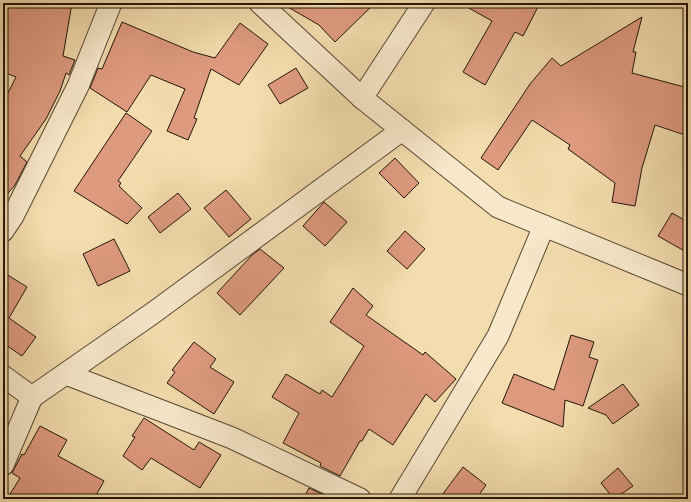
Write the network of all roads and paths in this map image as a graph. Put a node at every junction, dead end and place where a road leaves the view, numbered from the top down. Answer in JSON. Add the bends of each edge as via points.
{"nodes":[{"id":1,"x":111,"y":3,"type":"edge"},
{"id":2,"x":260,"y":3,"type":"edge"},
{"id":3,"x":424,"y":3,"type":"edge"},
{"id":4,"x":362,"y":98,"type":"junction"},
{"id":5,"x":402,"y":130,"type":"junction"},
{"id":6,"x":544,"y":226,"type":"junction"},
{"id":7,"x":3,"y":231,"type":"edge"},
{"id":8,"x":688,"y":284,"type":"edge"},
{"id":9,"x":66,"y":374,"type":"junction"},
{"id":10,"x":3,"y":376,"type":"edge"},
{"id":11,"x":32,"y":397,"type":"junction"},
{"id":12,"x":3,"y":465,"type":"edge"},
{"id":13,"x":360,"y":499,"type":"edge"},
{"id":14,"x":400,"y":499,"type":"edge"}],
"edges":[{"from":1,"to":7,"type":"street","via":[[78,86]]},
{"from":2,"to":4,"type":"street"},
{"from":3,"to":4,"type":"street"},
{"from":4,"to":5,"type":"street"},
{"from":5,"to":6,"type":"street","via":[[498,207]]},
{"from":5,"to":9,"type":"street"},
{"from":6,"to":8,"type":"street"},
{"from":6,"to":14,"type":"street","via":[[498,336]]},
{"from":9,"to":11,"type":"street"},
{"from":9,"to":13,"type":"street","via":[[232,438]]},
{"from":10,"to":11,"type":"street"},
{"from":11,"to":12,"type":"street"}]}
